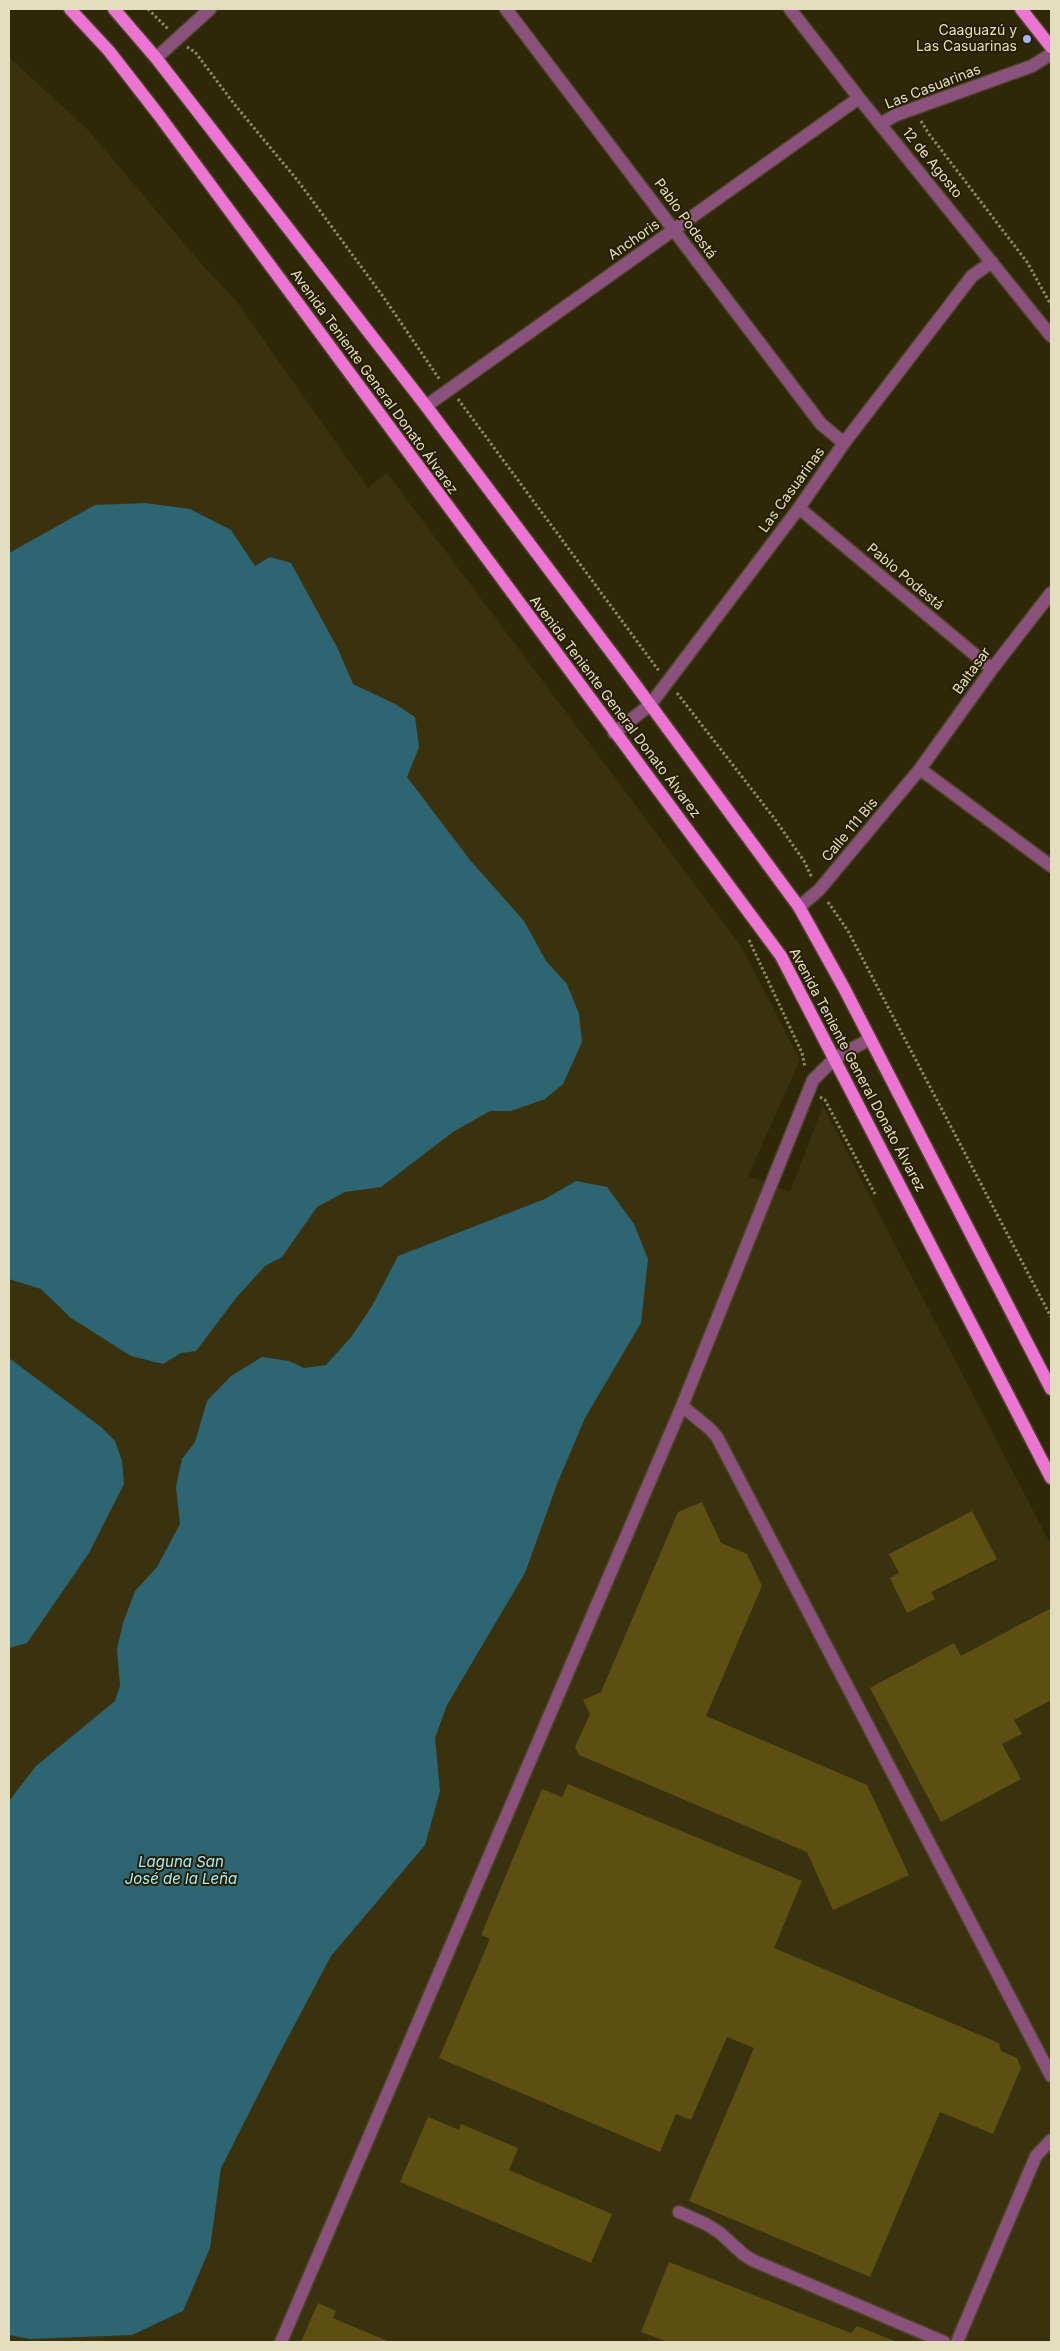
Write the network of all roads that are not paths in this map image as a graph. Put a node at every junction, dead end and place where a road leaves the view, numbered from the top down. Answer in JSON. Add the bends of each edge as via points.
{"nodes":[{"id":1,"x":70,"y":9,"type":"edge"},
{"id":2,"x":114,"y":9,"type":"edge"},
{"id":3,"x":210,"y":9,"type":"edge"},
{"id":4,"x":506,"y":9,"type":"edge"},
{"id":5,"x":790,"y":9,"type":"edge"},
{"id":6,"x":1021,"y":9,"type":"edge"},
{"id":7,"x":1051,"y":47,"type":"edge"},
{"id":8,"x":1051,"y":54,"type":"edge"},
{"id":9,"x":156,"y":58,"type":"junction"},
{"id":10,"x":859,"y":98,"type":"junction"},
{"id":11,"x":880,"y":124,"type":"junction"},
{"id":12,"x":673,"y":230,"type":"junction"},
{"id":13,"x":992,"y":262,"type":"junction"},
{"id":14,"x":1051,"y":336,"type":"edge"},
{"id":15,"x":426,"y":406,"type":"junction"},
{"id":16,"x":844,"y":443,"type":"junction"},
{"id":17,"x":800,"y":508,"type":"junction"},
{"id":18,"x":1051,"y":593,"type":"edge"},
{"id":19,"x":992,"y":669,"type":"junction"},
{"id":20,"x":650,"y":704,"type":"junction"},
{"id":21,"x":614,"y":733,"type":"junction"},
{"id":22,"x":920,"y":769,"type":"junction"},
{"id":23,"x":1051,"y":866,"type":"edge"},
{"id":24,"x":799,"y":907,"type":"junction"},
{"id":25,"x":870,"y":1039,"type":"junction"},
{"id":26,"x":836,"y":1058,"type":"junction"},
{"id":27,"x":1051,"y":1389,"type":"edge"},
{"id":28,"x":682,"y":1406,"type":"junction"},
{"id":29,"x":1051,"y":1478,"type":"edge"},
{"id":30,"x":1051,"y":2076,"type":"edge"},
{"id":31,"x":1051,"y":2140,"type":"edge"},
{"id":32,"x":679,"y":2212,"type":"dead end"},
{"id":33,"x":281,"y":2342,"type":"edge"},
{"id":34,"x":944,"y":2342,"type":"edge"},
{"id":35,"x":957,"y":2342,"type":"edge"}],
"edges":[{"from":1,"to":21,"type":"main road","name":"Avenida Teniente General Donato Álvarez","via":[[109,51],[153,108]]},
{"from":2,"to":9,"type":"main road","name":"Avenida Teniente General Donato Álvarez"},
{"from":3,"to":9,"type":"street"},
{"from":4,"to":12,"type":"street","name":"Pablo Podestá"},
{"from":5,"to":10,"type":"street","name":"12 de Agosto"},
{"from":6,"to":7,"type":"main road"},
{"from":8,"to":11,"type":"street","name":"Las Casuarinas","via":[[1032,66]]},
{"from":9,"to":15,"type":"main road","name":"Avenida Teniente General Donato Álvarez"},
{"from":10,"to":11,"type":"street","name":"12 de Agosto"},
{"from":10,"to":12,"type":"street","name":"Anchoris"},
{"from":11,"to":13,"type":"street","name":"12 de Agosto"},
{"from":12,"to":15,"type":"street","name":"Anchoris"},
{"from":12,"to":16,"type":"street","name":"Pablo Podestá","via":[[821,424]]},
{"from":13,"to":14,"type":"street","name":"12 de Agosto"},
{"from":13,"to":16,"type":"street","name":"Las Casuarinas","via":[[972,276]]},
{"from":15,"to":20,"type":"main road","name":"Avenida Teniente General Donato Álvarez"},
{"from":16,"to":17,"type":"street","name":"Las Casuarinas"},
{"from":17,"to":19,"type":"street","name":"Pablo Podestá"},
{"from":17,"to":20,"type":"street","name":"Las Casuarinas"},
{"from":18,"to":19,"type":"street","name":"Baltasar"},
{"from":19,"to":22,"type":"street","name":"Baltasar"},
{"from":20,"to":21,"type":"street","name":"Las Casuarinas"},
{"from":20,"to":24,"type":"main road","name":"Avenida Teniente General Donato Álvarez"},
{"from":21,"to":26,"type":"main road","name":"Avenida Teniente General Donato Álvarez","via":[[777,950]]},
{"from":22,"to":23,"type":"street"},
{"from":22,"to":24,"type":"street","name":"Calle 111 Bis","via":[[819,890]]},
{"from":24,"to":25,"type":"main road","name":"Avenida Teniente General Donato Álvarez"},
{"from":25,"to":26,"type":"street"},
{"from":25,"to":27,"type":"main road","name":"Avenida Teniente General Donato Álvarez"},
{"from":26,"to":28,"type":"street","via":[[820,1070],[812,1082]]},
{"from":26,"to":29,"type":"main road","name":"Avenida Teniente General Donato Álvarez"},
{"from":28,"to":30,"type":"street","via":[[717,1437]]},
{"from":28,"to":33,"type":"street"},
{"from":31,"to":35,"type":"street","via":[[1036,2156]]},
{"from":32,"to":34,"type":"street","via":[[713,2228],[752,2260]]}]}
